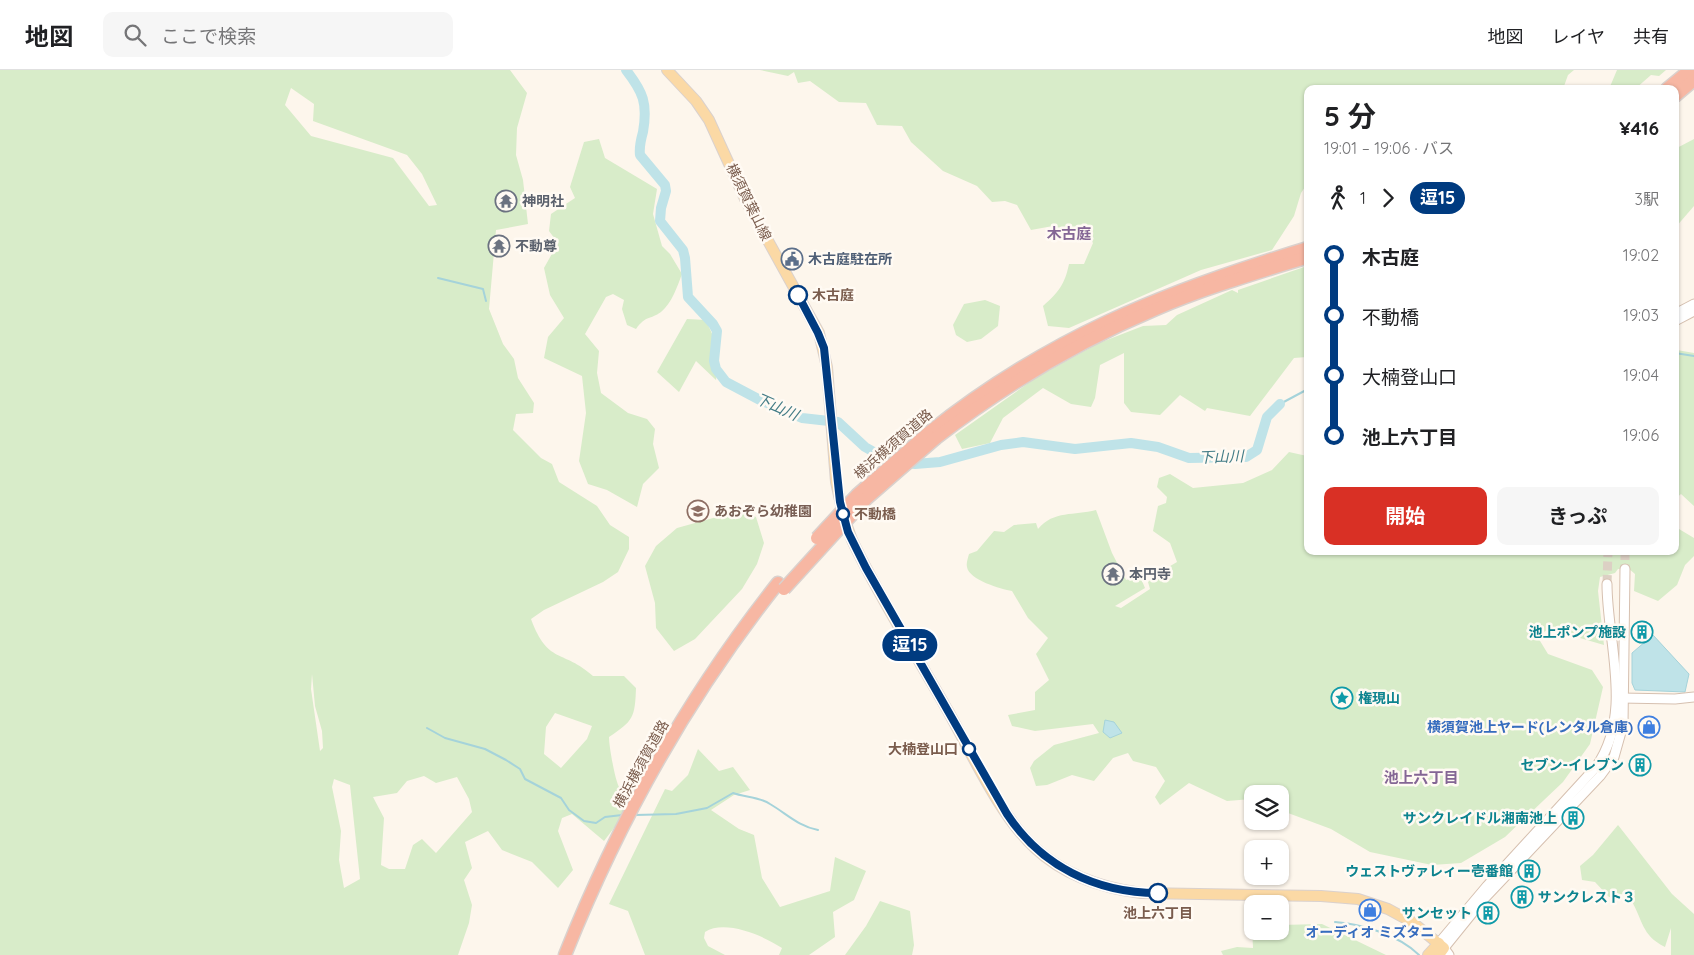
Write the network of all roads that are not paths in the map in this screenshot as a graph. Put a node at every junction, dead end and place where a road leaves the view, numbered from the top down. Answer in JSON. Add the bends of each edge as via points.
{"nodes":[{"id":1,"x":667,"y":70,"type":"edge"},
{"id":2,"x":1690,"y":70,"type":"edge"},
{"id":3,"x":1694,"y":80,"type":"edge"},
{"id":4,"x":1672,"y":85,"type":"edge"},
{"id":5,"x":1694,"y":87,"type":"edge"},
{"id":6,"x":1679,"y":93,"type":"edge"},
{"id":7,"x":1679,"y":95,"type":"edge"},
{"id":8,"x":1304,"y":249,"type":"edge"},
{"id":9,"x":1304,"y":258,"type":"edge"},
{"id":10,"x":1694,"y":304,"type":"edge"},
{"id":11,"x":1694,"y":311,"type":"edge"},
{"id":12,"x":1679,"y":312,"type":"edge"},
{"id":13,"x":1679,"y":320,"type":"edge"},
{"id":14,"x":931,"y":436,"type":"junction"},
{"id":15,"x":1625,"y":569,"type":"tunnel mouth"},
{"id":16,"x":1607,"y":584,"type":"tunnel mouth"},
{"id":17,"x":781,"y":586,"type":"junction"},
{"id":18,"x":1694,"y":697,"type":"edge"},
{"id":19,"x":1620,"y":698,"type":"junction"},
{"id":20,"x":1443,"y":950,"type":"edge"},
{"id":21,"x":565,"y":955,"type":"edge"},
{"id":22,"x":574,"y":955,"type":"edge"},
{"id":23,"x":1428,"y":955,"type":"edge"}],
"edges":[{"from":1,"to":20,"type":"main road","name":"横須賀葉山線","via":[[709,120],[746,201],[818,333],[827,367],[840,502],[857,550],[1021,834],[1036,850],[1082,879],[1130,891],[1358,898],[1412,922]]},
{"from":2,"to":4,"type":"highway"},
{"from":3,"to":6,"type":"highway"},
{"from":5,"to":7,"type":"highway"},
{"from":8,"to":14,"type":"highway","name":"横浜横須賀道路","via":[[1167,294],[1085,331],[992,385]]},
{"from":9,"to":14,"type":"highway","name":"横浜横須賀道路","via":[[1199,292],[1119,325],[1029,372]]},
{"from":10,"to":12,"type":"street"},
{"from":11,"to":13,"type":"street"},
{"from":14,"to":17,"type":"highway","name":"横浜横須賀道路","bridge":true},
{"from":15,"to":19,"type":"street"},
{"from":16,"to":19,"type":"street","via":[[1607,608]]},
{"from":17,"to":21,"type":"highway","name":"横浜横須賀道路","via":[[732,644],[654,768],[607,859]]},
{"from":17,"to":22,"type":"highway","name":"横浜横須賀道路","via":[[662,771],[615,862]]},
{"from":18,"to":19,"type":"street"},
{"from":19,"to":20,"type":"street","via":[[1610,742],[1596,767],[1487,886]]},
{"from":20,"to":23,"type":"main road"}]}
